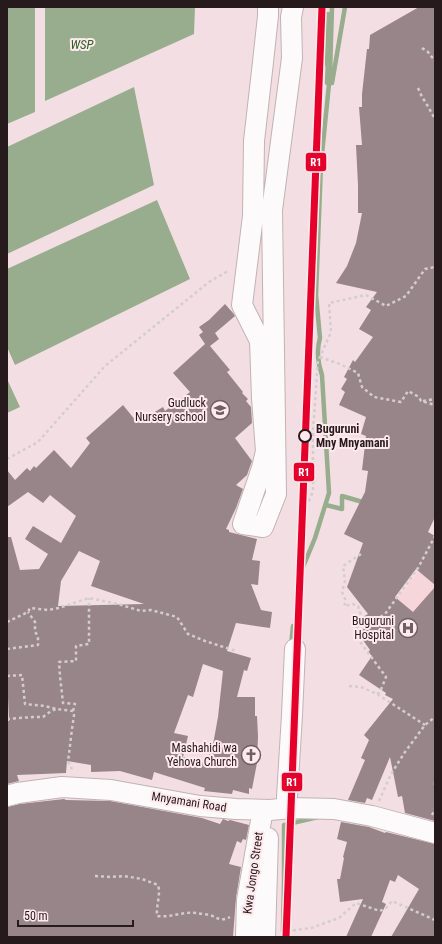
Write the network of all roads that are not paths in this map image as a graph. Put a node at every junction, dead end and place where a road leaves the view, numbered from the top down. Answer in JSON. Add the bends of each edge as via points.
{"nodes":[{"id":1,"x":268,"y":7,"type":"edge"},
{"id":2,"x":291,"y":10,"type":"edge"},
{"id":3,"x":295,"y":649,"type":"road end"},
{"id":4,"x":7,"y":796,"type":"edge"},
{"id":5,"x":273,"y":809,"type":"junction"},
{"id":6,"x":435,"y":833,"type":"edge"},
{"id":7,"x":270,"y":936,"type":"edge"},
{"id":8,"x":246,"y":937,"type":"edge"}],
"edges":[{"from":1,"to":2,"type":"street","via":[[254,141],[253,216],[242,305],[260,341],[266,450],[243,524],[263,527],[276,494],[272,210],[292,58]]},
{"from":3,"to":5,"type":"street","via":[[292,715]]},
{"from":4,"to":5,"type":"street","name":"Mnyamani Road","via":[[62,788],[111,790],[200,806]]},
{"from":5,"to":6,"type":"street","name":"Mnyamani Road","via":[[334,809]]},
{"from":5,"to":7,"type":"street","name":"Kwa Jongo Street"},
{"from":5,"to":8,"type":"street","name":"Kwa Jongo Street","via":[[261,821],[247,900]]}]}
